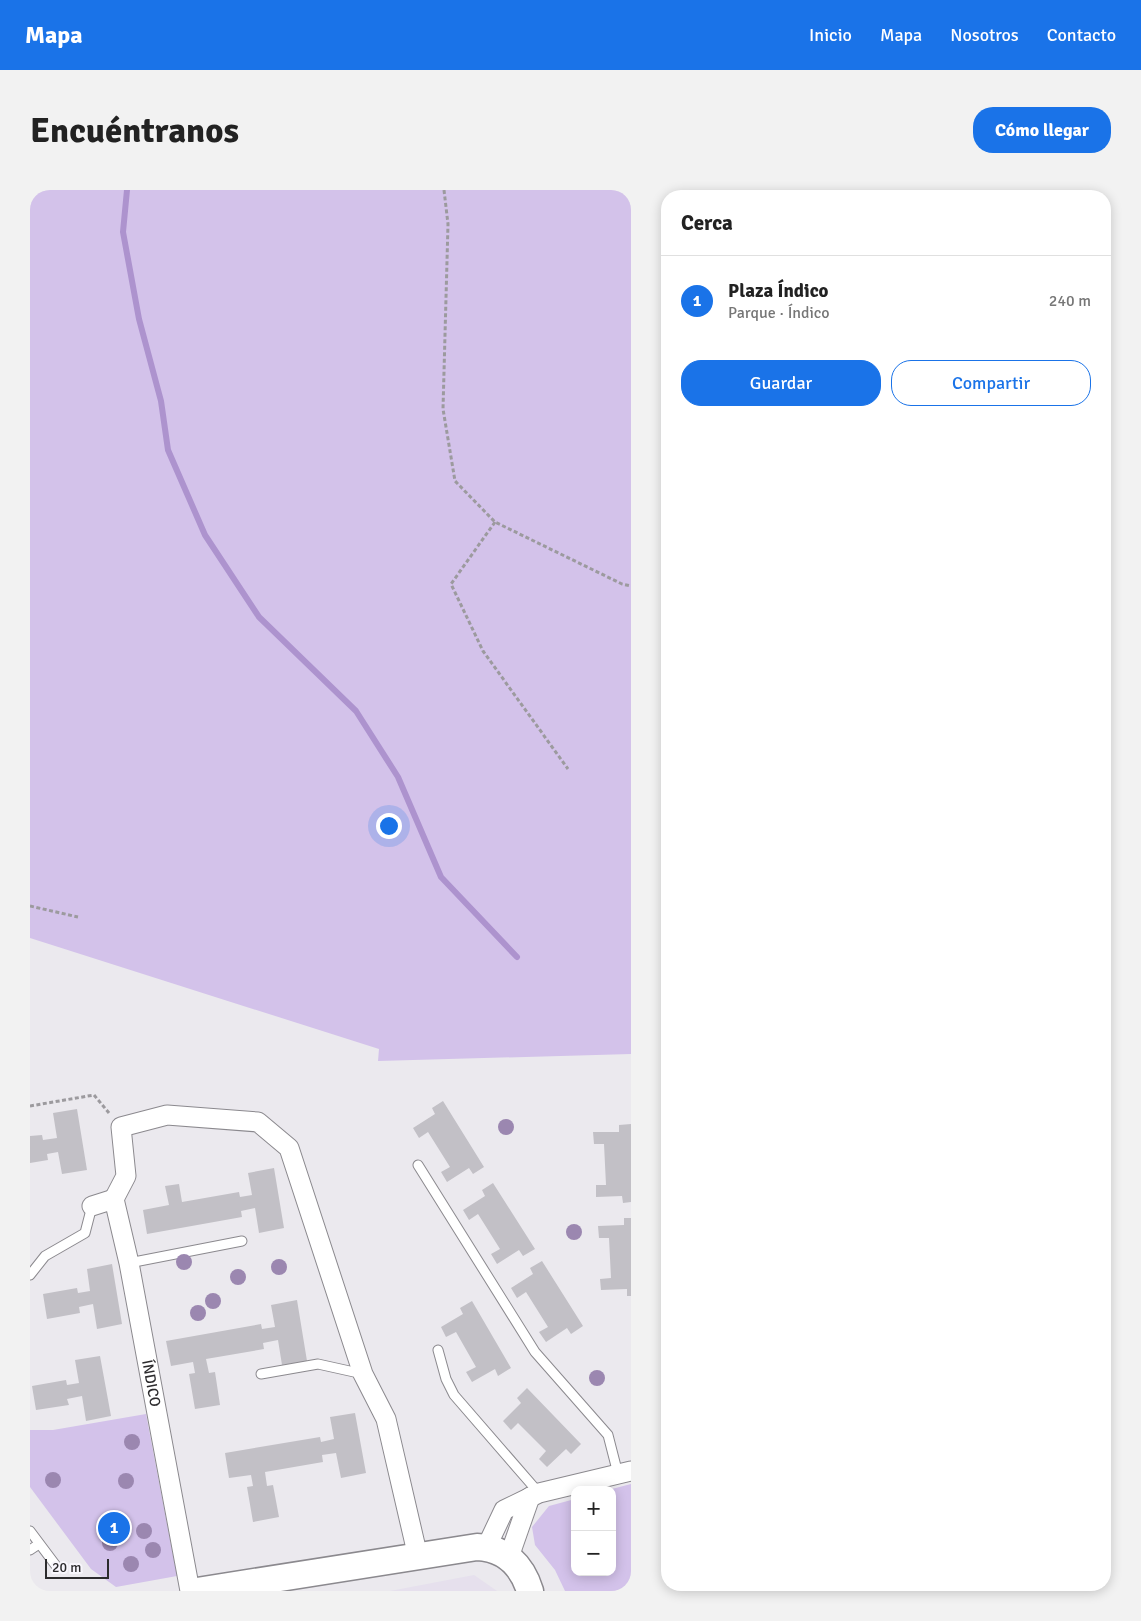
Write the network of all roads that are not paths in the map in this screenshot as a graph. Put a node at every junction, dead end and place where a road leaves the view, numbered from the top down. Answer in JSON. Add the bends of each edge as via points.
{"nodes":[{"id":1,"x":418,"y":1165,"type":"dead end"},
{"id":2,"x":114,"y":1200,"type":"junction"},
{"id":3,"x":92,"y":1206,"type":"joint"},
{"id":4,"x":242,"y":1241,"type":"dead end"},
{"id":5,"x":129,"y":1263,"type":"junction"},
{"id":6,"x":30,"y":1275,"type":"edge"},
{"id":7,"x":438,"y":1350,"type":"dead end"},
{"id":8,"x":261,"y":1374,"type":"dead end"},
{"id":9,"x":363,"y":1374,"type":"junction"},
{"id":10,"x":624,"y":1472,"type":"edge"},
{"id":11,"x":535,"y":1495,"type":"junction"},
{"id":12,"x":30,"y":1531,"type":"edge"},
{"id":13,"x":39,"y":1544,"type":"junction"},
{"id":14,"x":30,"y":1550,"type":"edge"},
{"id":15,"x":497,"y":1552,"type":"junction"},
{"id":16,"x":418,"y":1556,"type":"junction"},
{"id":17,"x":57,"y":1567,"type":"dead end"},
{"id":18,"x":190,"y":1591,"type":"edge"},
{"id":19,"x":197,"y":1591,"type":"edge"},
{"id":20,"x":530,"y":1591,"type":"edge"}],
"edges":[{"from":1,"to":10,"type":"lane","via":[[535,1352],[608,1435]]},
{"from":2,"to":3,"type":"street"},
{"from":2,"to":5,"type":"street","name":"ÍNDICO"},
{"from":2,"to":9,"type":"street","via":[[126,1176],[120,1127],[167,1114],[258,1122],[288,1148]]},
{"from":3,"to":6,"type":"lane","via":[[85,1233],[45,1256]]},
{"from":4,"to":5,"type":"lane"},
{"from":5,"to":18,"type":"street","name":"ÍNDICO"},
{"from":7,"to":11,"type":"lane","via":[[446,1380],[454,1395]]},
{"from":8,"to":9,"type":"lane","via":[[318,1364]]},
{"from":9,"to":16,"type":"street","via":[[386,1419]]},
{"from":10,"to":11,"type":"street"},
{"from":11,"to":15,"type":"street"},
{"from":11,"to":15,"type":"street","via":[[504,1510]]},
{"from":12,"to":13,"type":"lane"},
{"from":13,"to":14,"type":"lane"},
{"from":13,"to":17,"type":"lane"},
{"from":15,"to":16,"type":"street"},
{"from":15,"to":20,"type":"street","via":[[524,1575]]},
{"from":16,"to":19,"type":"street"}]}
